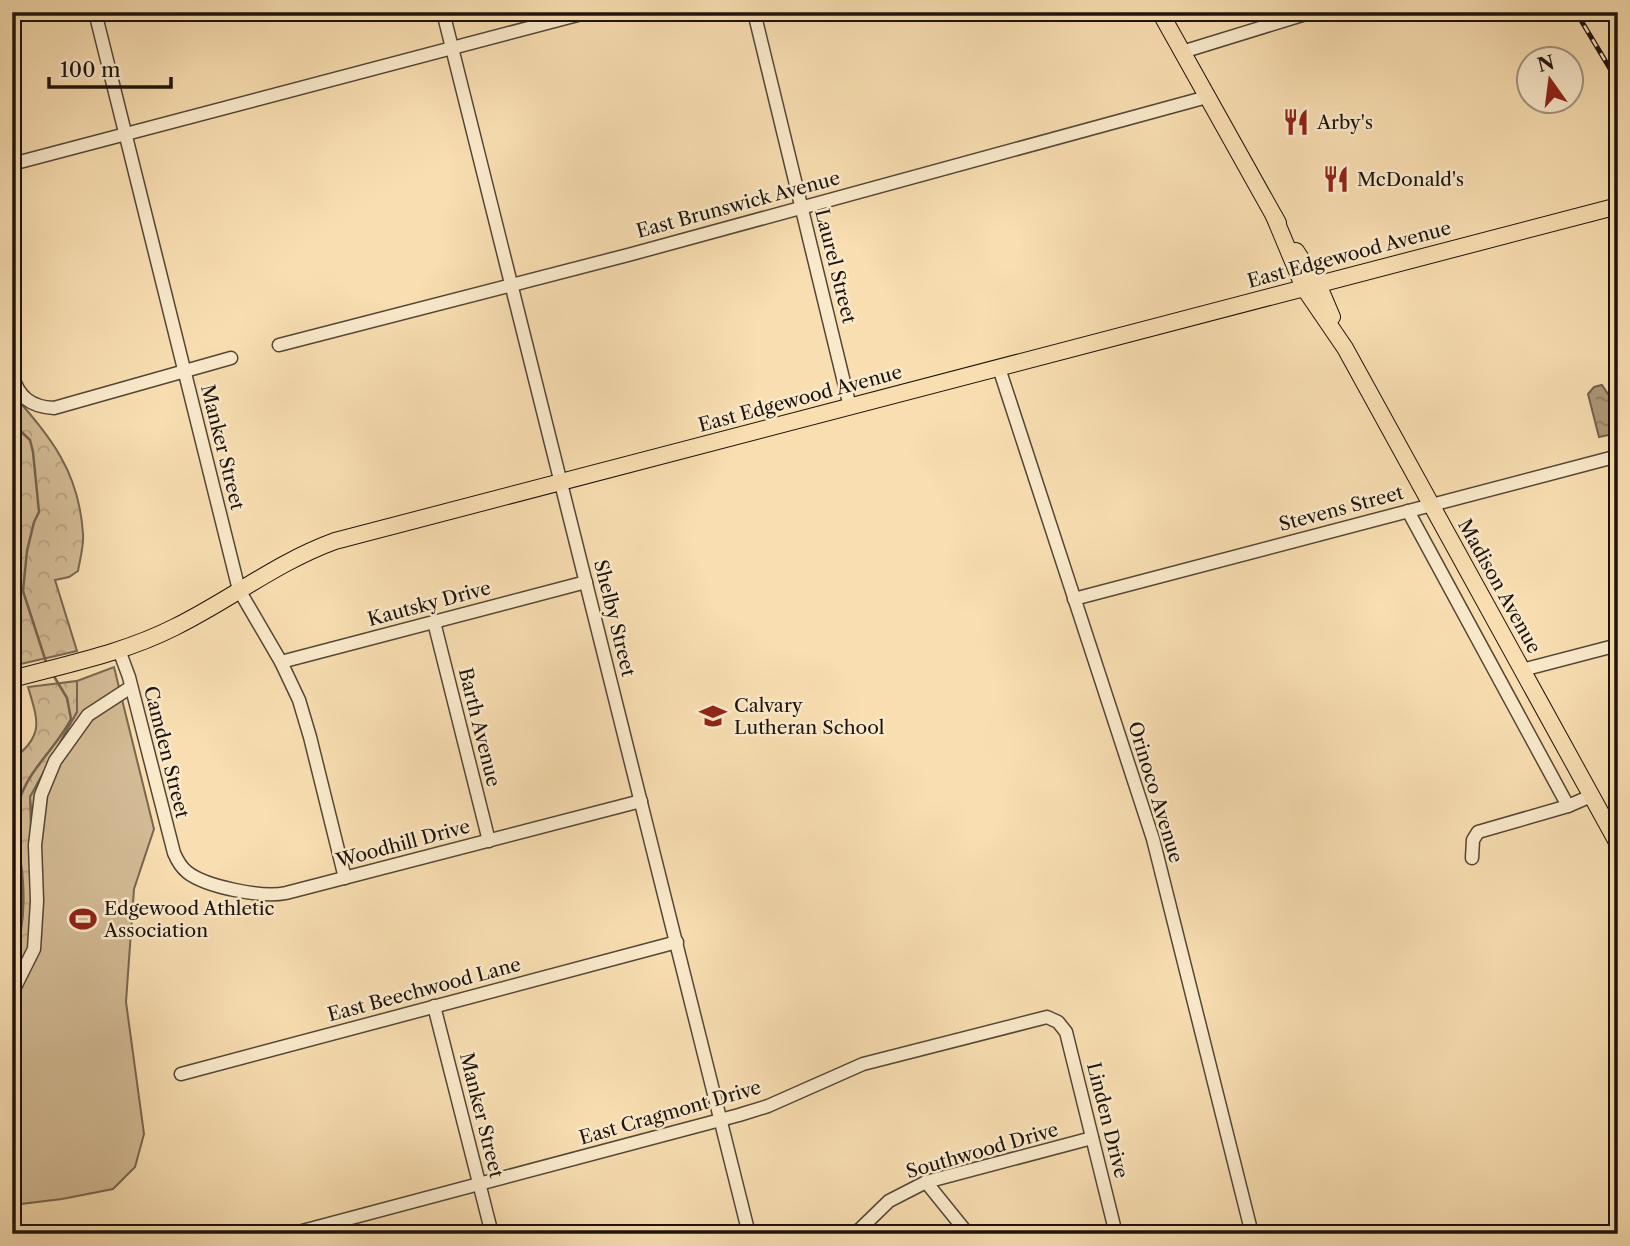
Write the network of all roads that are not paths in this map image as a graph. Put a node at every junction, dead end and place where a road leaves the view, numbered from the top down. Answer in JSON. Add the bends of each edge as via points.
{"nodes":[{"id":1,"x":95,"y":12,"type":"edge"},
{"id":2,"x":443,"y":12,"type":"edge"},
{"id":3,"x":589,"y":12,"type":"edge"},
{"id":4,"x":754,"y":12,"type":"edge"},
{"id":5,"x":1160,"y":12,"type":"edge"},
{"id":6,"x":1312,"y":12,"type":"edge"},
{"id":7,"x":452,"y":50,"type":"junction"},
{"id":8,"x":1182,"y":52,"type":"junction"},
{"id":9,"x":1207,"y":97,"type":"junction"},
{"id":10,"x":125,"y":136,"type":"junction"},
{"id":11,"x":12,"y":164,"type":"edge"},
{"id":12,"x":801,"y":206,"type":"junction"},
{"id":13,"x":1618,"y":206,"type":"edge"},
{"id":14,"x":511,"y":285,"type":"junction"},
{"id":15,"x":1311,"y":286,"type":"junction"},
{"id":16,"x":279,"y":345,"type":"dead end"},
{"id":17,"x":231,"y":358,"type":"dead end"},
{"id":18,"x":999,"y":368,"type":"junction"},
{"id":19,"x":184,"y":370,"type":"junction"},
{"id":20,"x":12,"y":374,"type":"edge"},
{"id":21,"x":850,"y":407,"type":"junction"},
{"id":22,"x":1618,"y":456,"type":"edge"},
{"id":23,"x":561,"y":483,"type":"junction"},
{"id":24,"x":1431,"y":504,"type":"junction"},
{"id":25,"x":1408,"y":511,"type":"junction"},
{"id":26,"x":586,"y":582,"type":"junction"},
{"id":27,"x":239,"y":590,"type":"junction"},
{"id":28,"x":1074,"y":598,"type":"junction"},
{"id":29,"x":434,"y":622,"type":"junction"},
{"id":30,"x":1618,"y":645,"type":"edge"},
{"id":31,"x":119,"y":650,"type":"junction"},
{"id":32,"x":281,"y":662,"type":"junction"},
{"id":33,"x":1522,"y":670,"type":"junction"},
{"id":34,"x":20,"y":677,"type":"edge"},
{"id":35,"x":131,"y":687,"type":"junction"},
{"id":36,"x":1554,"y":729,"type":"junction"},
{"id":37,"x":1530,"y":735,"type":"junction"},
{"id":38,"x":1591,"y":796,"type":"junction"},
{"id":39,"x":641,"y":801,"type":"junction"},
{"id":40,"x":1568,"y":806,"type":"junction"},
{"id":41,"x":489,"y":841,"type":"junction"},
{"id":42,"x":1618,"y":844,"type":"edge"},
{"id":43,"x":1472,"y":858,"type":"dead end"},
{"id":44,"x":179,"y":863,"type":"joint"},
{"id":45,"x":345,"y":878,"type":"junction"},
{"id":46,"x":677,"y":942,"type":"junction"},
{"id":47,"x":12,"y":993,"type":"edge"},
{"id":48,"x":434,"y":1006,"type":"junction"},
{"id":49,"x":1055,"y":1020,"type":"joint"},
{"id":50,"x":181,"y":1074,"type":"dead end"},
{"id":51,"x":720,"y":1120,"type":"junction"},
{"id":52,"x":1092,"y":1138,"type":"junction"},
{"id":53,"x":926,"y":1182,"type":"junction"},
{"id":54,"x":479,"y":1184,"type":"junction"},
{"id":55,"x":291,"y":1234,"type":"edge"},
{"id":56,"x":492,"y":1234,"type":"edge"},
{"id":57,"x":749,"y":1234,"type":"edge"},
{"id":58,"x":855,"y":1234,"type":"edge"},
{"id":59,"x":968,"y":1234,"type":"edge"},
{"id":60,"x":1116,"y":1234,"type":"edge"},
{"id":61,"x":1252,"y":1234,"type":"edge"}],
"edges":[{"from":1,"to":10,"type":"street","name":"Manker Street"},
{"from":2,"to":7,"type":"street","name":"Shelby Street"},
{"from":3,"to":7,"type":"street"},
{"from":4,"to":12,"type":"street","name":"Laurel Street"},
{"from":5,"to":8,"type":"main road","name":"Madison Avenue"},
{"from":6,"to":8,"type":"street"},
{"from":7,"to":10,"type":"street"},
{"from":7,"to":14,"type":"street","name":"Shelby Street"},
{"from":8,"to":9,"type":"main road","name":"Madison Avenue"},
{"from":9,"to":12,"type":"street","name":"East Brunswick Avenue"},
{"from":9,"to":15,"type":"main road","name":"Madison Avenue"},
{"from":10,"to":11,"type":"street"},
{"from":10,"to":19,"type":"street","name":"Manker Street"},
{"from":12,"to":14,"type":"street","name":"East Brunswick Avenue"},
{"from":12,"to":21,"type":"street","name":"Laurel Street"},
{"from":13,"to":15,"type":"main road","name":"East Edgewood Avenue"},
{"from":14,"to":16,"type":"street","name":"East Brunswick Avenue"},
{"from":14,"to":23,"type":"street","name":"Shelby Street"},
{"from":15,"to":18,"type":"main road","name":"East Edgewood Avenue"},
{"from":15,"to":24,"type":"main road","name":"Madison Avenue"},
{"from":17,"to":19,"type":"street"},
{"from":18,"to":21,"type":"main road","name":"East Edgewood Avenue"},
{"from":18,"to":28,"type":"street","name":"Orinoco Avenue"},
{"from":19,"to":20,"type":"street","via":[[54,408],[25,400]]},
{"from":19,"to":27,"type":"street","name":"Manker Street"},
{"from":21,"to":23,"type":"main road","name":"East Edgewood Avenue"},
{"from":22,"to":24,"type":"street","name":"Stevens Street"},
{"from":23,"to":26,"type":"street","name":"Shelby Street"},
{"from":23,"to":27,"type":"main road","name":"East Edgewood Avenue","via":[[335,541]]},
{"from":24,"to":25,"type":"street","name":"Stevens Street"},
{"from":24,"to":33,"type":"main road","name":"Madison Avenue"},
{"from":25,"to":28,"type":"street","name":"Stevens Street"},
{"from":25,"to":37,"type":"street"},
{"from":26,"to":29,"type":"street","name":"Kautsky Drive"},
{"from":26,"to":39,"type":"street","name":"Shelby Street"},
{"from":27,"to":31,"type":"main road","name":"East Edgewood Avenue","via":[[176,627]]},
{"from":27,"to":32,"type":"street","name":"Manker Street"},
{"from":28,"to":61,"type":"street","name":"Orinoco Avenue","via":[[1153,839]]},
{"from":29,"to":32,"type":"street","name":"Kautsky Drive"},
{"from":29,"to":41,"type":"street","name":"Barth Avenue"},
{"from":30,"to":33,"type":"street"},
{"from":31,"to":34,"type":"main road","name":"East Edgewood Avenue"},
{"from":31,"to":35,"type":"street","name":"Camden Street"},
{"from":32,"to":45,"type":"street","name":"Manker Street","via":[[308,730]]},
{"from":33,"to":36,"type":"main road","name":"Madison Avenue"},
{"from":35,"to":44,"type":"street","name":"Camden Street"},
{"from":35,"to":47,"type":"street","via":[[88,715],[55,761],[41,795],[35,845],[34,949]]},
{"from":36,"to":37,"type":"street"},
{"from":36,"to":38,"type":"main road","name":"Madison Avenue"},
{"from":37,"to":40,"type":"street"},
{"from":38,"to":40,"type":"street"},
{"from":38,"to":42,"type":"main road","name":"Madison Avenue"},
{"from":39,"to":41,"type":"street","name":"Woodhill Drive"},
{"from":39,"to":46,"type":"street","name":"Shelby Street"},
{"from":40,"to":43,"type":"street","via":[[1478,832]]},
{"from":41,"to":45,"type":"street","name":"Woodhill Drive"},
{"from":44,"to":45,"type":"street","name":"Woodhill Drive","via":[[196,877],[262,896]]},
{"from":46,"to":48,"type":"street","name":"East Beechwood Lane"},
{"from":46,"to":51,"type":"street","name":"Shelby Street"},
{"from":48,"to":50,"type":"street","name":"East Beechwood Lane"},
{"from":48,"to":54,"type":"street","name":"Manker Street"},
{"from":49,"to":51,"type":"street","name":"East Cragmont Drive","via":[[1043,1017],[881,1058]]},
{"from":49,"to":52,"type":"street","name":"Linden Drive","via":[[1066,1032]]},
{"from":51,"to":54,"type":"street","name":"East Cragmont Drive"},
{"from":51,"to":57,"type":"street","name":"Shelby Street"},
{"from":52,"to":53,"type":"street","name":"Southwood Drive"},
{"from":52,"to":60,"type":"street","name":"Linden Drive"},
{"from":53,"to":58,"type":"street","name":"Southwood Drive","via":[[889,1201]]},
{"from":53,"to":59,"type":"street"},
{"from":54,"to":55,"type":"street","name":"East Cragmont Drive"},
{"from":54,"to":56,"type":"street","name":"Manker Street"}]}
